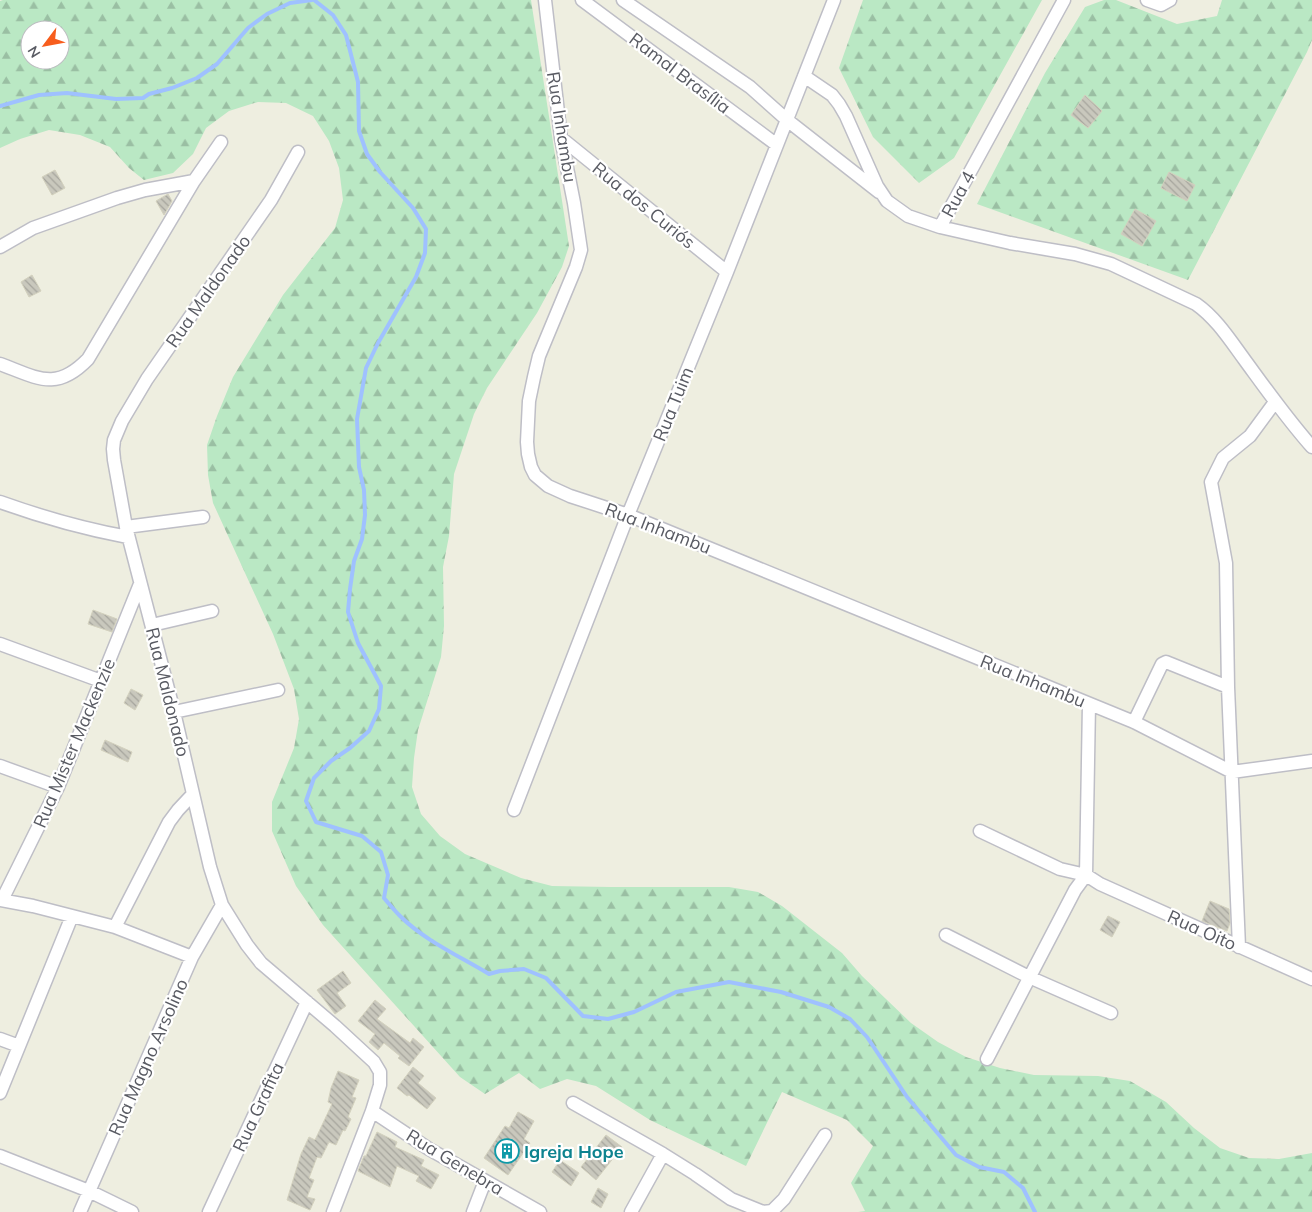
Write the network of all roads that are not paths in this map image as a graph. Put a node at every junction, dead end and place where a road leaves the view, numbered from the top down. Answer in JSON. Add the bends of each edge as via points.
{"nodes":[{"id":1,"x":544,"y":0,"type":"edge"},
{"id":2,"x":582,"y":0,"type":"edge"},
{"id":3,"x":623,"y":0,"type":"edge"},
{"id":4,"x":834,"y":0,"type":"edge"},
{"id":5,"x":1064,"y":0,"type":"edge"},
{"id":6,"x":1147,"y":0,"type":"edge"},
{"id":7,"x":1170,"y":0,"type":"edge"},
{"id":8,"x":804,"y":76,"type":"junction"},
{"id":9,"x":787,"y":120,"type":"junction"},
{"id":10,"x":561,"y":138,"type":"junction"},
{"id":11,"x":221,"y":142,"type":"dead end"},
{"id":12,"x":777,"y":145,"type":"junction"},
{"id":13,"x":298,"y":152,"type":"dead end"},
{"id":14,"x":194,"y":181,"type":"junction"},
{"id":15,"x":882,"y":195,"type":"junction"},
{"id":16,"x":940,"y":227,"type":"junction"},
{"id":17,"x":0,"y":247,"type":"edge"},
{"id":18,"x":727,"y":272,"type":"junction"},
{"id":19,"x":0,"y":364,"type":"edge"},
{"id":20,"x":1275,"y":402,"type":"junction"},
{"id":21,"x":1312,"y":447,"type":"edge"},
{"id":22,"x":0,"y":502,"type":"edge"},
{"id":23,"x":628,"y":514,"type":"junction"},
{"id":24,"x":203,"y":517,"type":"dead end"},
{"id":25,"x":127,"y":532,"type":"junction"},
{"id":26,"x":140,"y":584,"type":"junction"},
{"id":27,"x":212,"y":611,"type":"dead end"},
{"id":28,"x":152,"y":625,"type":"junction"},
{"id":29,"x":0,"y":644,"type":"edge"},
{"id":30,"x":101,"y":681,"type":"junction"},
{"id":31,"x":1228,"y":687,"type":"junction"},
{"id":32,"x":278,"y":690,"type":"dead end"},
{"id":33,"x":1089,"y":704,"type":"junction"},
{"id":34,"x":174,"y":712,"type":"junction"},
{"id":35,"x":1134,"y":722,"type":"junction"},
{"id":36,"x":1312,"y":761,"type":"edge"},
{"id":37,"x":0,"y":766,"type":"edge"},
{"id":38,"x":1232,"y":772,"type":"junction"},
{"id":39,"x":58,"y":787,"type":"junction"},
{"id":40,"x":193,"y":794,"type":"junction"},
{"id":41,"x":514,"y":810,"type":"dead end"},
{"id":42,"x":980,"y":831,"type":"dead end"},
{"id":43,"x":1090,"y":877,"type":"junction"},
{"id":44,"x":1,"y":900,"type":"edge"},
{"id":45,"x":222,"y":905,"type":"junction"},
{"id":46,"x":72,"y":916,"type":"junction"},
{"id":47,"x":114,"y":927,"type":"junction"},
{"id":48,"x":946,"y":935,"type":"dead end"},
{"id":49,"x":1239,"y":947,"type":"junction"},
{"id":50,"x":192,"y":957,"type":"junction"},
{"id":51,"x":1029,"y":977,"type":"junction"},
{"id":52,"x":1312,"y":979,"type":"edge"},
{"id":53,"x":307,"y":1002,"type":"junction"},
{"id":54,"x":1111,"y":1013,"type":"dead end"},
{"id":55,"x":0,"y":1038,"type":"edge"},
{"id":56,"x":19,"y":1046,"type":"junction"},
{"id":57,"x":987,"y":1059,"type":"dead end"},
{"id":58,"x":0,"y":1093,"type":"edge"},
{"id":59,"x":573,"y":1102,"type":"dead end"},
{"id":60,"x":372,"y":1111,"type":"junction"},
{"id":61,"x":825,"y":1135,"type":"dead end"},
{"id":62,"x":663,"y":1154,"type":"junction"},
{"id":63,"x":0,"y":1156,"type":"edge"},
{"id":64,"x":485,"y":1181,"type":"junction"},
{"id":65,"x":89,"y":1191,"type":"junction"},
{"id":66,"x":80,"y":1212,"type":"edge"},
{"id":67,"x":132,"y":1212,"type":"edge"},
{"id":68,"x":209,"y":1212,"type":"edge"},
{"id":69,"x":333,"y":1212,"type":"edge"},
{"id":70,"x":473,"y":1212,"type":"edge"},
{"id":71,"x":540,"y":1212,"type":"edge"},
{"id":72,"x":631,"y":1212,"type":"edge"}],
"edges":[{"from":1,"to":10,"type":"street","name":"Rua Inhambu"},
{"from":2,"to":12,"type":"street","name":"Ramal Brasília"},
{"from":3,"to":9,"type":"street","name":"Ramal Brasília","via":[[750,87]]},
{"from":4,"to":8,"type":"street","name":"Rua Tuim"},
{"from":5,"to":16,"type":"street","name":"Rua 4"},
{"from":6,"to":7,"type":"street","via":[[1161,5]]},
{"from":8,"to":9,"type":"street","name":"Rua Tuim"},
{"from":8,"to":15,"type":"street","name":"Rua 4","via":[[840,104]]},
{"from":9,"to":12,"type":"street","name":"Rua Tuim"},
{"from":9,"to":15,"type":"street","name":"Ramal Brasília"},
{"from":10,"to":18,"type":"street","name":"Rua dos Curiós"},
{"from":10,"to":23,"type":"street","name":"Rua Inhambu","via":[[580,242],[580,258],[539,356],[529,401],[528,454],[533,471],[548,486]]},
{"from":11,"to":14,"type":"street"},
{"from":12,"to":18,"type":"street","name":"Rua Tuim"},
{"from":13,"to":25,"type":"street","name":"Rua Maldonado","via":[[271,200],[147,379],[122,421],[114,440],[114,460]]},
{"from":14,"to":17,"type":"street","via":[[117,198],[33,228]]},
{"from":14,"to":19,"type":"street","via":[[88,359],[74,372],[52,380]]},
{"from":15,"to":16,"type":"street","name":"Rua 4","via":[[908,216]]},
{"from":16,"to":20,"type":"street","via":[[1111,264],[1196,304],[1220,326]]},
{"from":18,"to":23,"type":"street","name":"Rua Tuim"},
{"from":20,"to":21,"type":"street"},
{"from":20,"to":31,"type":"street","via":[[1250,436],[1223,458],[1211,482],[1226,562]]},
{"from":22,"to":25,"type":"street","via":[[76,526]]},
{"from":23,"to":33,"type":"street","name":"Rua Inhambu"},
{"from":23,"to":41,"type":"street","name":"Rua Tuim"},
{"from":24,"to":25,"type":"street"},
{"from":25,"to":26,"type":"street","name":"Rua Maldonado"},
{"from":26,"to":28,"type":"street","name":"Rua Maldonado"},
{"from":26,"to":30,"type":"street","name":"Rua Mister Mackenzie"},
{"from":27,"to":28,"type":"street"},
{"from":28,"to":34,"type":"street","name":"Rua Maldonado"},
{"from":29,"to":30,"type":"street"},
{"from":30,"to":39,"type":"street","name":"Rua Mister Mackenzie"},
{"from":31,"to":35,"type":"street","via":[[1166,662],[1162,664]]},
{"from":31,"to":38,"type":"street"},
{"from":32,"to":34,"type":"street"},
{"from":33,"to":35,"type":"street","name":"Rua Inhambu"},
{"from":33,"to":43,"type":"street"},
{"from":34,"to":40,"type":"street","name":"Rua Maldonado"},
{"from":35,"to":38,"type":"street","name":"Rua Inhambu"},
{"from":36,"to":38,"type":"street"},
{"from":37,"to":39,"type":"street"},
{"from":38,"to":49,"type":"street"},
{"from":39,"to":44,"type":"street","name":"Rua Mister Mackenzie"},
{"from":40,"to":45,"type":"street","name":"Rua Maldonado"},
{"from":40,"to":47,"type":"street","via":[[169,822]]},
{"from":42,"to":43,"type":"street","name":"Rua Oito","via":[[1060,869]]},
{"from":43,"to":49,"type":"street","name":"Rua Oito"},
{"from":43,"to":51,"type":"street","via":[[1075,890]]},
{"from":44,"to":46,"type":"street"},
{"from":45,"to":50,"type":"street","name":"Rua Magno Arsolino"},
{"from":45,"to":53,"type":"street","name":"Rua Maldonado","via":[[261,963]]},
{"from":46,"to":47,"type":"street"},
{"from":46,"to":56,"type":"street"},
{"from":47,"to":50,"type":"street"},
{"from":48,"to":51,"type":"street"},
{"from":49,"to":52,"type":"street","name":"Rua Oito"},
{"from":50,"to":65,"type":"street","name":"Rua Magno Arsolino"},
{"from":51,"to":54,"type":"street"},
{"from":51,"to":57,"type":"street"},
{"from":53,"to":60,"type":"street","name":"Rua Maldonado","via":[[378,1067],[380,1085]]},
{"from":53,"to":68,"type":"street","name":"Rua Grafita"},
{"from":55,"to":56,"type":"street"},
{"from":56,"to":58,"type":"street"},
{"from":59,"to":62,"type":"street"},
{"from":60,"to":64,"type":"street","name":"Rua Genebra"},
{"from":60,"to":69,"type":"street","name":"Rua Maldonado"},
{"from":61,"to":62,"type":"street","via":[[784,1199],[772,1211],[763,1212],[732,1199]]},
{"from":62,"to":72,"type":"street"},
{"from":63,"to":65,"type":"street"},
{"from":64,"to":70,"type":"street"},
{"from":64,"to":71,"type":"street","name":"Rua Genebra"},
{"from":65,"to":66,"type":"street","name":"Rua Magno Arsolino"},
{"from":65,"to":67,"type":"street"}]}
